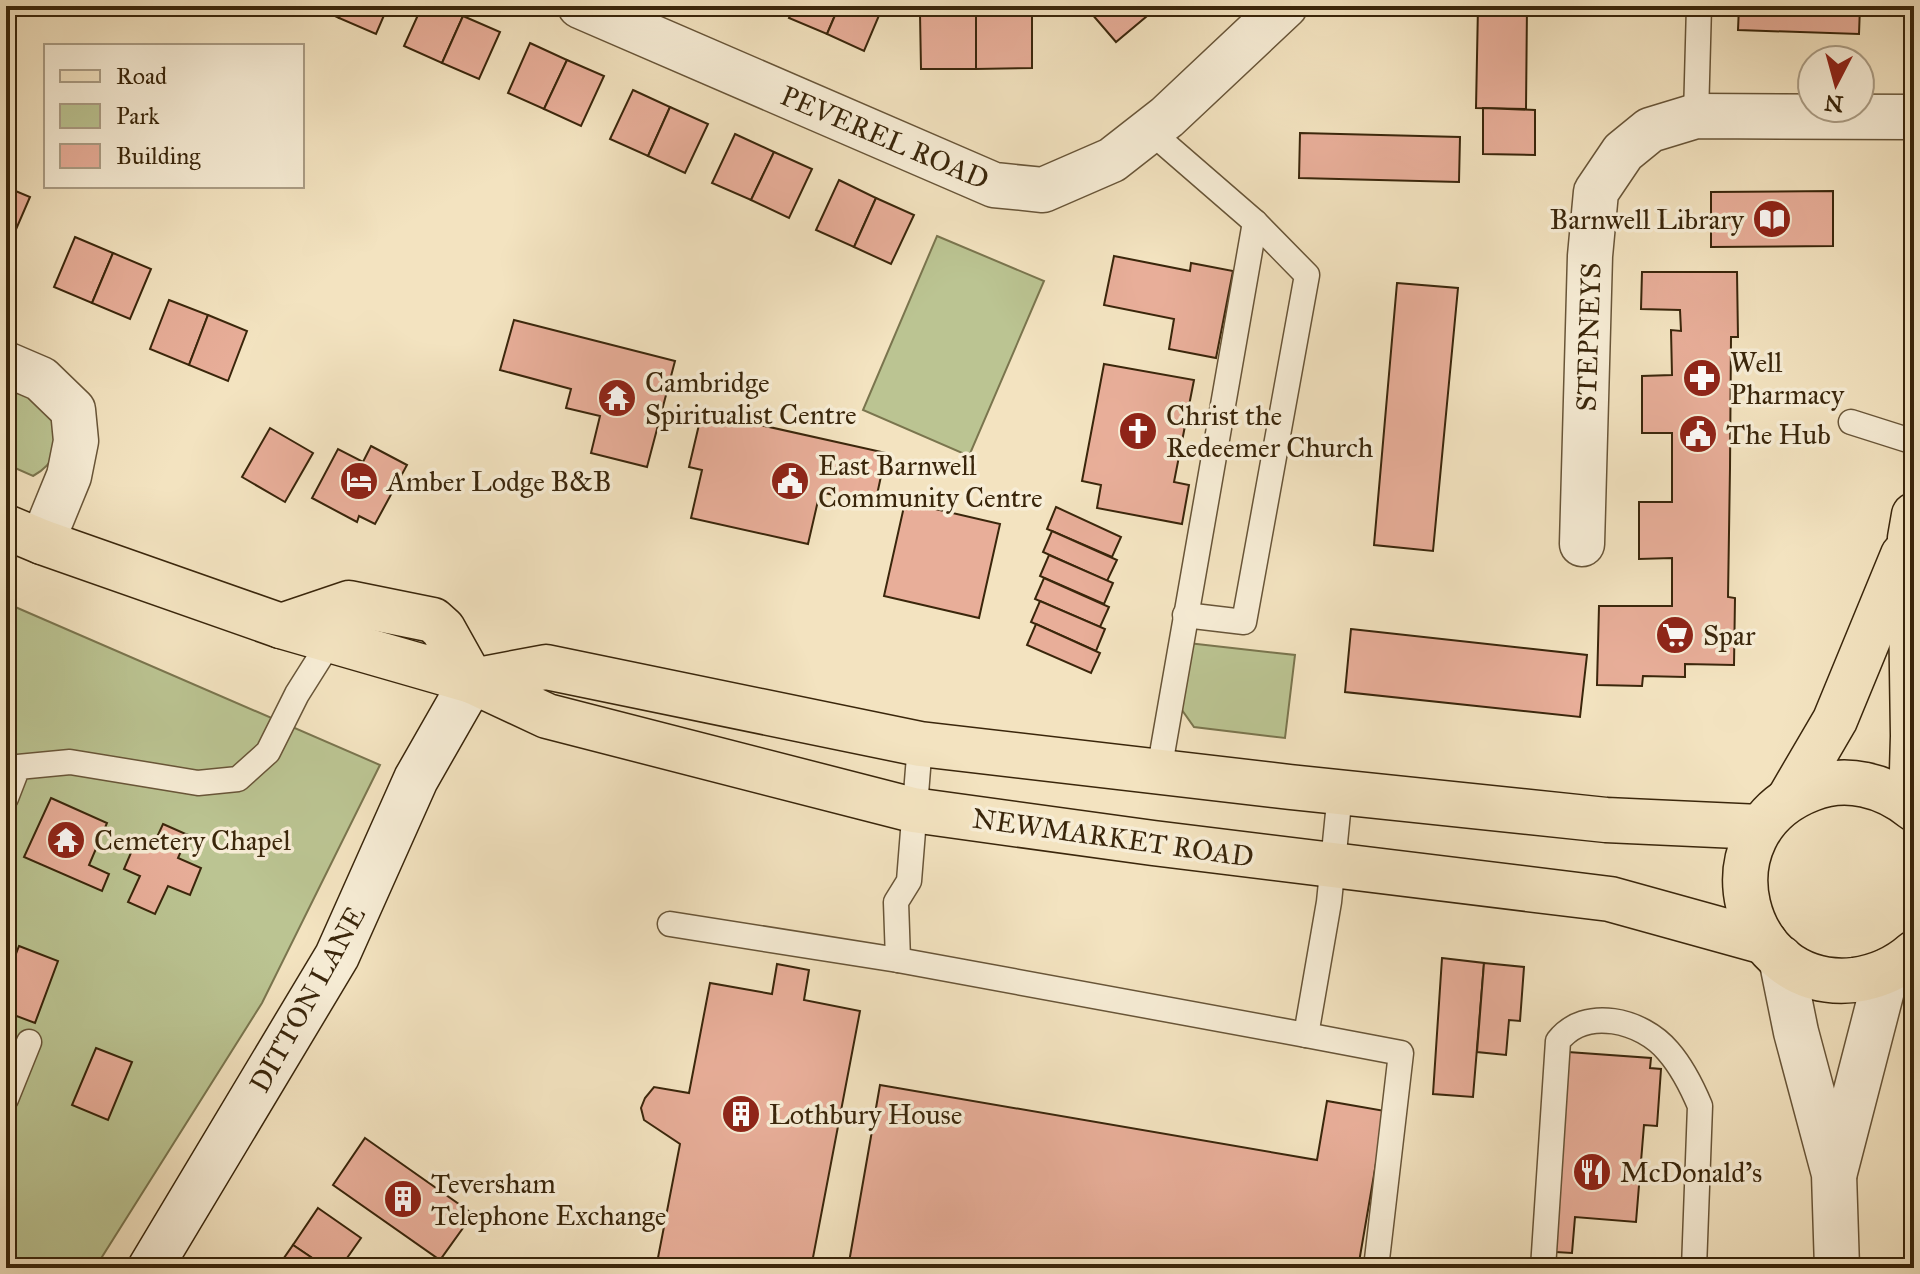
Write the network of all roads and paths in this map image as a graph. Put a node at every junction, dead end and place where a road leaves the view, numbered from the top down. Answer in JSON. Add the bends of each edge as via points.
{"nodes":[{"id":1,"x":580,"y":6,"type":"edge"},
{"id":2,"x":1285,"y":6,"type":"edge"},
{"id":3,"x":1699,"y":6,"type":"edge"},
{"id":4,"x":1696,"y":116,"type":"junction"},
{"id":5,"x":1914,"y":117,"type":"edge"},
{"id":6,"x":1150,"y":131,"type":"junction"},
{"id":7,"x":1255,"y":222,"type":"junction"},
{"id":8,"x":6,"y":364,"type":"edge"},
{"id":9,"x":1851,"y":422,"type":"dead end"},
{"id":10,"x":1914,"y":442,"type":"edge"},
{"id":11,"x":1912,"y":526,"type":"edge"},
{"id":12,"x":24,"y":534,"type":"edge"},
{"id":13,"x":1582,"y":544,"type":"dead end"},
{"id":14,"x":1185,"y":615,"type":"junction"},
{"id":15,"x":281,"y":626,"type":"junction"},
{"id":16,"x":331,"y":640,"type":"junction"},
{"id":17,"x":472,"y":681,"type":"junction"},
{"id":18,"x":920,"y":744,"type":"junction"},
{"id":19,"x":1159,"y":771,"type":"junction"},
{"id":20,"x":1340,"y":793,"type":"junction"},
{"id":21,"x":1790,"y":797,"type":"junction"},
{"id":22,"x":6,"y":798,"type":"edge"},
{"id":23,"x":1913,"y":807,"type":"edge"},
{"id":24,"x":913,"y":810,"type":"junction"},
{"id":25,"x":1760,"y":827,"type":"junction"},
{"id":26,"x":1333,"y":865,"type":"junction"},
{"id":27,"x":670,"y":924,"type":"dead end"},
{"id":28,"x":1773,"y":950,"type":"junction"},
{"id":29,"x":898,"y":960,"type":"junction"},
{"id":30,"x":1901,"y":962,"type":"edge"},
{"id":31,"x":1306,"y":1035,"type":"junction"},
{"id":32,"x":29,"y":1042,"type":"dead end"},
{"id":33,"x":6,"y":1099,"type":"edge"},
{"id":34,"x":1834,"y":1174,"type":"junction"},
{"id":35,"x":150,"y":1268,"type":"edge"},
{"id":36,"x":1376,"y":1268,"type":"edge"},
{"id":37,"x":1543,"y":1268,"type":"edge"},
{"id":38,"x":1694,"y":1268,"type":"edge"},
{"id":39,"x":1837,"y":1268,"type":"edge"}],
"edges":[{"from":1,"to":6,"type":"street","name":"PEVEREL ROAD","via":[[994,185],[1043,190],[1112,160]]},
{"from":2,"to":6,"type":"street","name":"PEVEREL ROAD"},
{"from":3,"to":4,"type":"lane"},
{"from":4,"to":5,"type":"street","name":"STEPNEYS"},
{"from":4,"to":13,"type":"street","name":"STEPNEYS","via":[[1650,130],[1623,152],[1596,192]]},
{"from":6,"to":7,"type":"lane"},
{"from":7,"to":14,"type":"lane"},
{"from":7,"to":14,"type":"lane","via":[[1307,275],[1244,622]]},
{"from":8,"to":12,"type":"street","name":"NEWMARKET ROAD","via":[[41,379],[73,410],[76,441],[69,476]]},
{"from":9,"to":10,"type":"lane"},
{"from":11,"to":21,"type":"main road","via":[[1835,720]]},
{"from":11,"to":23,"type":"main road"},
{"from":12,"to":15,"type":"main road","name":"NEWMARKET ROAD"},
{"from":14,"to":19,"type":"lane"},
{"from":15,"to":16,"type":"main road","name":"NEWMARKET ROAD"},
{"from":15,"to":17,"type":"main road","via":[[349,603],[433,620]]},
{"from":16,"to":17,"type":"main road","name":"NEWMARKET ROAD"},
{"from":16,"to":22,"type":"lane","via":[[268,752],[238,779],[198,783],[70,762],[18,767]]},
{"from":17,"to":18,"type":"main road","name":"NEWMARKET ROAD","via":[[546,667]]},
{"from":17,"to":24,"type":"main road","name":"NEWMARKET ROAD","via":[[547,716]]},
{"from":17,"to":35,"type":"street","name":"DITTON LANE","via":[[416,779],[337,956]]},
{"from":18,"to":19,"type":"main road","name":"NEWMARKET ROAD"},
{"from":18,"to":24,"type":"lane"},
{"from":19,"to":20,"type":"main road","name":"NEWMARKET ROAD"},
{"from":20,"to":25,"type":"main road","name":"NEWMARKET ROAD","via":[[1606,820]]},
{"from":20,"to":26,"type":"lane"},
{"from":21,"to":23,"type":"main road","via":[[1831,781],[1874,785]]},
{"from":21,"to":25,"type":"main road"},
{"from":24,"to":26,"type":"main road","name":"NEWMARKET ROAD"},
{"from":24,"to":29,"type":"lane","via":[[909,881],[896,902]]},
{"from":25,"to":28,"type":"main road","via":[[1747,855],[1744,885],[1750,915]]},
{"from":26,"to":28,"type":"main road","name":"NEWMARKET ROAD","via":[[1610,899]]},
{"from":26,"to":31,"type":"lane"},
{"from":27,"to":29,"type":"lane"},
{"from":28,"to":30,"type":"main road","name":"NEWMARKET ROAD","via":[[1800,970],[1845,981]]},
{"from":28,"to":34,"type":"street"},
{"from":29,"to":31,"type":"lane"},
{"from":30,"to":34,"type":"street"},
{"from":31,"to":36,"type":"lane","via":[[1401,1053]]},
{"from":32,"to":33,"type":"lane"},
{"from":34,"to":39,"type":"street"},
{"from":37,"to":38,"type":"lane","via":[[1558,1041],[1567,1029],[1600,1018],[1649,1033],[1668,1051],[1700,1106]]}]}
